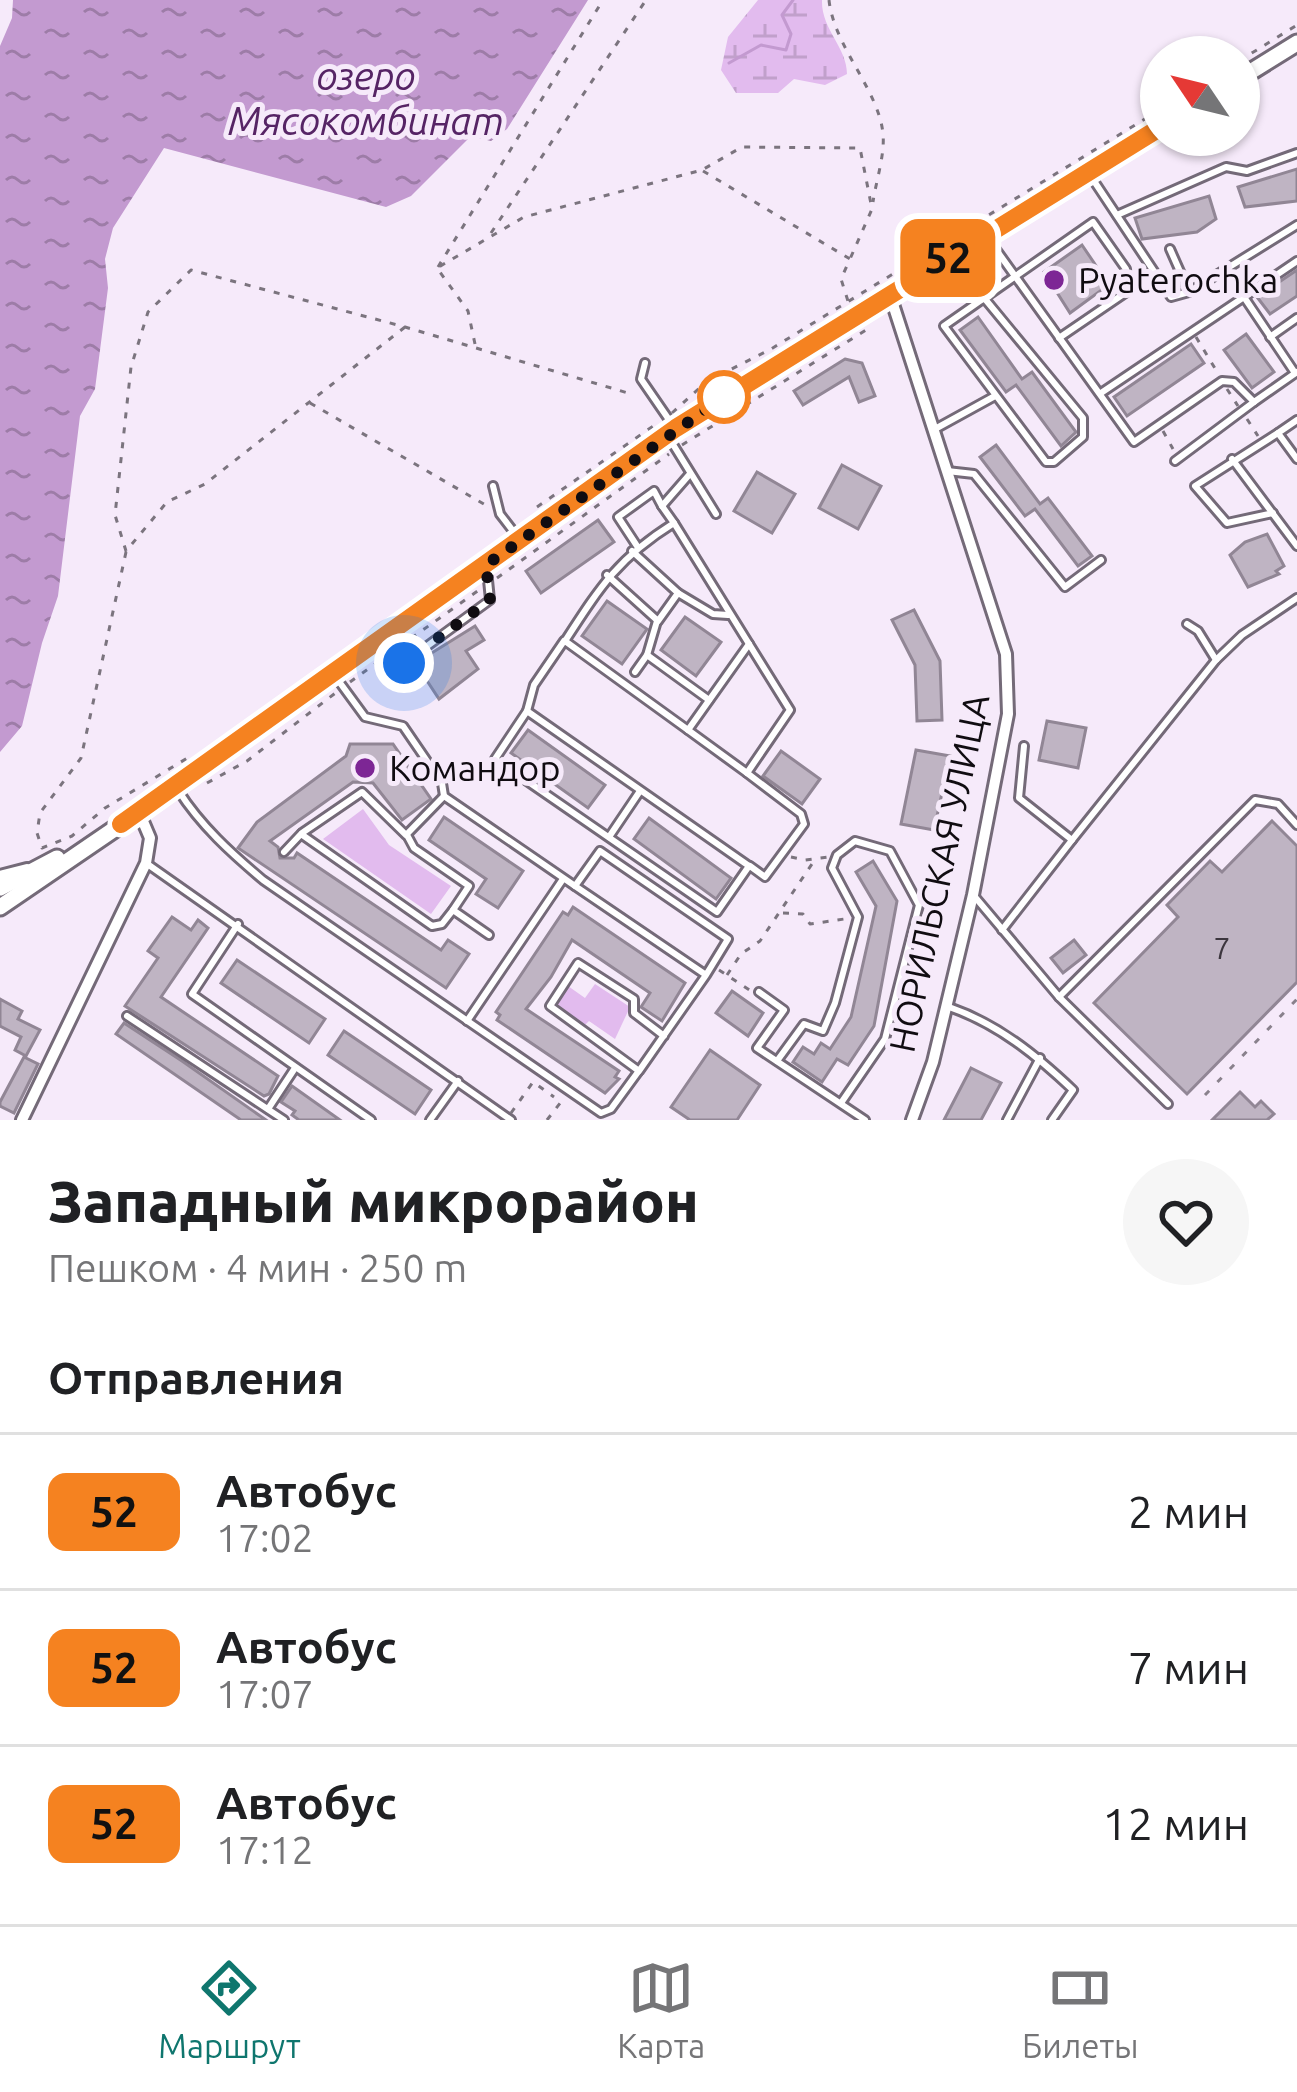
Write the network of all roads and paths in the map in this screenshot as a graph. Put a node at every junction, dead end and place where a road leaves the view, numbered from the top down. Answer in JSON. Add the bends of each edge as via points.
{"nodes":[{"id":1,"x":603,"y":0,"type":"edge"},
{"id":2,"x":646,"y":0,"type":"edge"},
{"id":3,"x":829,"y":0,"type":"edge"},
{"id":4,"x":1297,"y":25,"type":"edge"},
{"id":5,"x":1260,"y":48,"type":"edge"},
{"id":6,"x":1296,"y":48,"type":"edge"},
{"id":7,"x":1260,"y":68,"type":"edge"},
{"id":8,"x":1140,"y":122,"type":"edge"},
{"id":9,"x":1140,"y":140,"type":"edge"},
{"id":10,"x":1297,"y":154,"type":"edge"},
{"id":11,"x":702,"y":170,"type":"junction"},
{"id":12,"x":1088,"y":172,"type":"junction"},
{"id":13,"x":872,"y":209,"type":"junction"},
{"id":14,"x":1117,"y":214,"type":"junction"},
{"id":15,"x":1297,"y":225,"type":"edge"},
{"id":16,"x":986,"y":234,"type":"junction"},
{"id":17,"x":490,"y":235,"type":"junction"},
{"id":18,"x":1170,"y":249,"type":"dead end"},
{"id":19,"x":850,"y":259,"type":"junction"},
{"id":20,"x":1297,"y":261,"type":"edge"},
{"id":21,"x":437,"y":268,"type":"junction"},
{"id":22,"x":1014,"y":280,"type":"junction"},
{"id":23,"x":1189,"y":292,"type":"junction"},
{"id":24,"x":890,"y":295,"type":"junction"},
{"id":25,"x":1244,"y":297,"type":"junction"},
{"id":26,"x":985,"y":299,"type":"junction"},
{"id":27,"x":848,"y":301,"type":"junction"},
{"id":28,"x":1297,"y":318,"type":"edge"},
{"id":29,"x":405,"y":326,"type":"junction"},
{"id":30,"x":866,"y":330,"type":"dead end"},
{"id":31,"x":1270,"y":337,"type":"junction"},
{"id":32,"x":1059,"y":338,"type":"junction"},
{"id":33,"x":476,"y":346,"type":"dead end"},
{"id":34,"x":645,"y":363,"type":"dead end"},
{"id":35,"x":1296,"y":373,"type":"edge"},
{"id":36,"x":628,"y":393,"type":"dead end"},
{"id":37,"x":1101,"y":393,"type":"junction"},
{"id":38,"x":995,"y":396,"type":"junction"},
{"id":39,"x":309,"y":402,"type":"junction"},
{"id":40,"x":1254,"y":402,"type":"junction"},
{"id":41,"x":1297,"y":420,"type":"edge"},
{"id":42,"x":1159,"y":424,"type":"junction"},
{"id":43,"x":932,"y":430,"type":"junction"},
{"id":44,"x":672,"y":432,"type":"junction"},
{"id":45,"x":1278,"y":433,"type":"junction"},
{"id":46,"x":1297,"y":459,"type":"edge"},
{"id":47,"x":1177,"y":460,"type":"joint"},
{"id":48,"x":1232,"y":460,"type":"junction"},
{"id":49,"x":946,"y":471,"type":"junction"},
{"id":50,"x":689,"y":475,"type":"junction"},
{"id":51,"x":493,"y":486,"type":"dead end"},
{"id":52,"x":662,"y":506,"type":"junction"},
{"id":53,"x":537,"y":507,"type":"dead end"},
{"id":54,"x":1273,"y":513,"type":"junction"},
{"id":55,"x":500,"y":514,"type":"junction"},
{"id":56,"x":716,"y":514,"type":"dead end"},
{"id":57,"x":674,"y":523,"type":"junction"},
{"id":58,"x":520,"y":541,"type":"junction"},
{"id":59,"x":1297,"y":546,"type":"edge"},
{"id":60,"x":635,"y":548,"type":"junction"},
{"id":61,"x":126,"y":551,"type":"junction"},
{"id":62,"x":1101,"y":560,"type":"dead end"},
{"id":63,"x":486,"y":565,"type":"junction"},
{"id":64,"x":607,"y":575,"type":"junction"},
{"id":65,"x":488,"y":584,"type":"junction"},
{"id":66,"x":678,"y":592,"type":"junction"},
{"id":67,"x":1297,"y":598,"type":"edge"},
{"id":68,"x":730,"y":615,"type":"junction"},
{"id":69,"x":658,"y":621,"type":"junction"},
{"id":70,"x":1187,"y":624,"type":"dead end"},
{"id":71,"x":565,"y":641,"type":"junction"},
{"id":72,"x":749,"y":644,"type":"junction"},
{"id":73,"x":385,"y":647,"type":"junction"},
{"id":74,"x":646,"y":655,"type":"junction"},
{"id":75,"x":1216,"y":660,"type":"junction"},
{"id":76,"x":635,"y":672,"type":"dead end"},
{"id":77,"x":338,"y":680,"type":"junction"},
{"id":78,"x":709,"y":700,"type":"junction"},
{"id":79,"x":527,"y":711,"type":"junction"},
{"id":80,"x":688,"y":730,"type":"junction"},
{"id":81,"x":1024,"y":746,"type":"dead end"},
{"id":82,"x":189,"y":757,"type":"dead end"},
{"id":83,"x":747,"y":773,"type":"junction"},
{"id":84,"x":207,"y":783,"type":"dead end"},
{"id":85,"x":176,"y":788,"type":"junction"},
{"id":86,"x":640,"y":791,"type":"junction"},
{"id":87,"x":444,"y":796,"type":"junction"},
{"id":88,"x":139,"y":812,"type":"junction"},
{"id":89,"x":1297,"y":825,"type":"edge"},
{"id":90,"x":301,"y":834,"type":"junction"},
{"id":91,"x":406,"y":835,"type":"junction"},
{"id":92,"x":608,"y":838,"type":"junction"},
{"id":93,"x":1072,"y":840,"type":"junction"},
{"id":94,"x":93,"y":843,"type":"junction"},
{"id":95,"x":284,"y":851,"type":"dead end"},
{"id":96,"x":782,"y":855,"type":"junction"},
{"id":97,"x":837,"y":855,"type":"junction"},
{"id":98,"x":816,"y":858,"type":"junction"},
{"id":99,"x":146,"y":862,"type":"junction"},
{"id":100,"x":41,"y":865,"type":"junction"},
{"id":101,"x":749,"y":866,"type":"junction"},
{"id":102,"x":270,"y":871,"type":"dead end"},
{"id":103,"x":0,"y":876,"type":"edge"},
{"id":104,"x":563,"y":878,"type":"junction"},
{"id":105,"x":263,"y":880,"type":"junction"},
{"id":106,"x":575,"y":886,"type":"junction"},
{"id":107,"x":0,"y":888,"type":"edge"},
{"id":108,"x":973,"y":895,"type":"junction"},
{"id":109,"x":0,"y":907,"type":"edge"},
{"id":110,"x":453,"y":910,"type":"junction"},
{"id":111,"x":780,"y":914,"type":"junction"},
{"id":112,"x":858,"y":917,"type":"junction"},
{"id":113,"x":238,"y":924,"type":"junction"},
{"id":114,"x":1002,"y":931,"type":"junction"},
{"id":115,"x":490,"y":935,"type":"dead end"},
{"id":116,"x":712,"y":965,"type":"junction"},
{"id":117,"x":706,"y":975,"type":"junction"},
{"id":118,"x":727,"y":975,"type":"junction"},
{"id":119,"x":759,"y":992,"type":"joint"},
{"id":120,"x":1059,"y":997,"type":"junction"},
{"id":121,"x":946,"y":1006,"type":"junction"},
{"id":122,"x":127,"y":1016,"type":"dead end"},
{"id":123,"x":467,"y":1021,"type":"junction"},
{"id":124,"x":664,"y":1036,"type":"junction"},
{"id":125,"x":1040,"y":1058,"type":"junction"},
{"id":126,"x":777,"y":1061,"type":"junction"},
{"id":127,"x":295,"y":1068,"type":"junction"},
{"id":128,"x":639,"y":1070,"type":"junction"},
{"id":129,"x":458,"y":1081,"type":"junction"},
{"id":130,"x":562,"y":1086,"type":"junction"},
{"id":131,"x":554,"y":1097,"type":"junction"},
{"id":132,"x":841,"y":1103,"type":"junction"},
{"id":133,"x":1168,"y":1104,"type":"dead end"},
{"id":134,"x":268,"y":1109,"type":"junction"},
{"id":135,"x":509,"y":1119,"type":"edge"},
{"id":136,"x":22,"y":1120,"type":"edge"},
{"id":137,"x":284,"y":1120,"type":"edge"},
{"id":138,"x":371,"y":1120,"type":"edge"},
{"id":139,"x":430,"y":1120,"type":"edge"},
{"id":140,"x":547,"y":1120,"type":"edge"},
{"id":141,"x":865,"y":1120,"type":"edge"},
{"id":142,"x":912,"y":1120,"type":"edge"},
{"id":143,"x":1006,"y":1120,"type":"edge"},
{"id":144,"x":1052,"y":1120,"type":"edge"}],
"edges":[{"from":1,"to":21,"type":"path"},
{"from":2,"to":17,"type":"path"},
{"from":3,"to":13,"type":"path","via":[[883,134]]},
{"from":4,"to":5,"type":"path"},
{"from":6,"to":7,"type":"main road"},
{"from":8,"to":27,"type":"path"},
{"from":9,"to":12,"type":"main road"},
{"from":10,"to":14,"type":"lane","via":[[1247,171],[1226,167]]},
{"from":11,"to":13,"type":"path","via":[[742,147],[860,148]]},
{"from":11,"to":17,"type":"path","via":[[524,217]]},
{"from":11,"to":19,"type":"path"},
{"from":12,"to":14,"type":"lane"},
{"from":12,"to":16,"type":"main road"},
{"from":13,"to":19,"type":"path"},
{"from":14,"to":23,"type":"lane","via":[[1168,294]]},
{"from":15,"to":23,"type":"lane"},
{"from":16,"to":22,"type":"lane"},
{"from":16,"to":24,"type":"main road"},
{"from":17,"to":21,"type":"path"},
{"from":18,"to":23,"type":"lane"},
{"from":19,"to":27,"type":"path","via":[[841,279]]},
{"from":20,"to":25,"type":"lane"},
{"from":21,"to":33,"type":"path","via":[[468,311]]},
{"from":22,"to":26,"type":"lane"},
{"from":22,"to":32,"type":"lane"},
{"from":22,"to":32,"type":"lane","via":[[1094,222],[1126,269],[1129,291]]},
{"from":24,"to":43,"type":"street","name":"НОРИЛЬСКАЯ УЛИЦА"},
{"from":24,"to":44,"type":"main road"},
{"from":25,"to":31,"type":"lane"},
{"from":25,"to":37,"type":"lane"},
{"from":26,"to":38,"type":"lane","via":[[944,326]]},
{"from":26,"to":38,"type":"lane","via":[[1082,418],[1083,437],[1046,463]]},
{"from":27,"to":44,"type":"path","via":[[706,382]]},
{"from":28,"to":31,"type":"lane"},
{"from":29,"to":36,"type":"path"},
{"from":29,"to":39,"type":"path"},
{"from":29,"to":61,"type":"path","via":[[191,270],[148,312],[131,367],[115,514]]},
{"from":30,"to":44,"type":"path"},
{"from":31,"to":35,"type":"lane"},
{"from":32,"to":37,"type":"lane"},
{"from":34,"to":44,"type":"lane","via":[[641,379]]},
{"from":35,"to":40,"type":"lane"},
{"from":37,"to":42,"type":"lane","via":[[1134,442]]},
{"from":38,"to":43,"type":"lane"},
{"from":39,"to":55,"type":"path"},
{"from":39,"to":61,"type":"path","via":[[206,484],[167,502]]},
{"from":40,"to":42,"type":"lane","via":[[1222,381]]},
{"from":40,"to":47,"type":"lane"},
{"from":41,"to":45,"type":"lane"},
{"from":42,"to":47,"type":"path"},
{"from":43,"to":49,"type":"street","name":"НОРИЛЬСКАЯ УЛИЦА"},
{"from":44,"to":50,"type":"lane"},
{"from":44,"to":53,"type":"path"},
{"from":44,"to":58,"type":"main road"},
{"from":44,"to":65,"type":"path"},
{"from":45,"to":46,"type":"lane"},
{"from":45,"to":48,"type":"lane"},
{"from":48,"to":54,"type":"lane"},
{"from":48,"to":54,"type":"lane","via":[[1196,490],[1226,523]]},
{"from":49,"to":62,"type":"lane","via":[[974,474],[1065,587]]},
{"from":49,"to":108,"type":"street","name":"НОРИЛЬСКАЯ УЛИЦА","via":[[1006,653],[1008,714]]},
{"from":50,"to":52,"type":"lane"},
{"from":50,"to":56,"type":"lane"},
{"from":51,"to":55,"type":"lane"},
{"from":52,"to":57,"type":"lane"},
{"from":52,"to":60,"type":"lane","via":[[654,491],[618,517]]},
{"from":54,"to":59,"type":"lane"},
{"from":55,"to":58,"type":"lane"},
{"from":57,"to":60,"type":"lane"},
{"from":57,"to":68,"type":"lane"},
{"from":58,"to":63,"type":"main road"},
{"from":60,"to":64,"type":"lane"},
{"from":60,"to":66,"type":"lane"},
{"from":61,"to":82,"type":"path","via":[[80,758],[40,813],[42,848]]},
{"from":63,"to":65,"type":"lane"},
{"from":63,"to":73,"type":"main road"},
{"from":64,"to":69,"type":"lane"},
{"from":64,"to":71,"type":"lane"},
{"from":65,"to":73,"type":"path"},
{"from":65,"to":73,"type":"lane","via":[[490,600],[404,663]]},
{"from":66,"to":68,"type":"lane"},
{"from":66,"to":69,"type":"lane"},
{"from":67,"to":75,"type":"lane"},
{"from":68,"to":72,"type":"lane"},
{"from":69,"to":74,"type":"lane"},
{"from":70,"to":75,"type":"lane"},
{"from":71,"to":79,"type":"lane","via":[[534,685]]},
{"from":71,"to":80,"type":"lane"},
{"from":72,"to":78,"type":"lane"},
{"from":72,"to":83,"type":"lane","via":[[790,710]]},
{"from":73,"to":77,"type":"main road"},
{"from":73,"to":77,"type":"path"},
{"from":74,"to":76,"type":"lane"},
{"from":74,"to":78,"type":"lane"},
{"from":75,"to":93,"type":"lane"},
{"from":77,"to":84,"type":"path","via":[[247,761]]},
{"from":77,"to":85,"type":"main road"},
{"from":77,"to":87,"type":"lane","via":[[365,717],[403,726]]},
{"from":78,"to":80,"type":"lane"},
{"from":79,"to":86,"type":"lane"},
{"from":79,"to":92,"type":"lane","via":[[495,759]]},
{"from":80,"to":83,"type":"lane"},
{"from":81,"to":93,"type":"lane","via":[[1019,798]]},
{"from":83,"to":96,"type":"lane","via":[[801,814],[804,824]]},
{"from":85,"to":88,"type":"main road"},
{"from":85,"to":105,"type":"lane"},
{"from":86,"to":92,"type":"lane"},
{"from":86,"to":101,"type":"lane"},
{"from":87,"to":91,"type":"lane"},
{"from":87,"to":104,"type":"lane"},
{"from":88,"to":94,"type":"main road"},
{"from":88,"to":99,"type":"street","via":[[150,838]]},
{"from":89,"to":120,"type":"lane","via":[[1278,804],[1255,800]]},
{"from":90,"to":91,"type":"lane","via":[[362,792]]},
{"from":90,"to":95,"type":"lane"},
{"from":90,"to":110,"type":"lane","via":[[432,926]]},
{"from":91,"to":110,"type":"lane","via":[[469,886]]},
{"from":92,"to":101,"type":"lane","via":[[717,912]]},
{"from":93,"to":114,"type":"lane"},
{"from":94,"to":100,"type":"main road"},
{"from":94,"to":109,"type":"main road"},
{"from":96,"to":98,"type":"path"},
{"from":96,"to":101,"type":"lane","via":[[766,877]]},
{"from":97,"to":98,"type":"path"},
{"from":97,"to":112,"type":"lane","via":[[832,868]]},
{"from":97,"to":132,"type":"lane","via":[[855,841],[890,851],[919,905],[885,1039]]},
{"from":98,"to":111,"type":"path"},
{"from":99,"to":113,"type":"lane"},
{"from":99,"to":136,"type":"street"},
{"from":100,"to":103,"type":"street"},
{"from":100,"to":107,"type":"main road"},
{"from":102,"to":105,"type":"lane"},
{"from":104,"to":106,"type":"lane"},
{"from":104,"to":123,"type":"lane"},
{"from":105,"to":123,"type":"lane"},
{"from":106,"to":116,"type":"lane","via":[[600,851],[725,936]]},
{"from":106,"to":117,"type":"lane"},
{"from":108,"to":114,"type":"lane"},
{"from":108,"to":121,"type":"street","name":"НОРИЛЬСКАЯ УЛИЦА"},
{"from":110,"to":115,"type":"lane"},
{"from":111,"to":112,"type":"path","via":[[803,914],[810,924]]},
{"from":111,"to":118,"type":"path"},
{"from":112,"to":126,"type":"lane","via":[[823,1031],[804,1024]]},
{"from":113,"to":127,"type":"lane","via":[[191,994]]},
{"from":113,"to":129,"type":"lane"},
{"from":114,"to":120,"type":"lane"},
{"from":116,"to":117,"type":"lane"},
{"from":116,"to":118,"type":"path"},
{"from":117,"to":124,"type":"lane"},
{"from":118,"to":119,"type":"path"},
{"from":119,"to":126,"type":"lane","via":[[784,1010],[757,1048]]},
{"from":120,"to":133,"type":"lane"},
{"from":121,"to":125,"type":"lane","via":[[982,1019]]},
{"from":121,"to":142,"type":"street","name":"НОРИЛЬСКАЯ УЛИЦА"},
{"from":122,"to":134,"type":"lane"},
{"from":123,"to":130,"type":"lane"},
{"from":124,"to":128,"type":"lane"},
{"from":124,"to":128,"type":"lane","via":[[634,1013],[631,997],[574,966],[550,1006]]},
{"from":125,"to":143,"type":"lane"},
{"from":125,"to":144,"type":"lane","via":[[1073,1090]]},
{"from":126,"to":132,"type":"lane"},
{"from":127,"to":134,"type":"lane"},
{"from":127,"to":138,"type":"lane"},
{"from":128,"to":130,"type":"lane","via":[[606,1114]]},
{"from":129,"to":135,"type":"lane"},
{"from":129,"to":139,"type":"lane"},
{"from":130,"to":131,"type":"path"},
{"from":131,"to":135,"type":"path","via":[[532,1082]]},
{"from":131,"to":140,"type":"path","via":[[561,1102]]},
{"from":132,"to":141,"type":"lane"},
{"from":134,"to":137,"type":"lane"}]}
